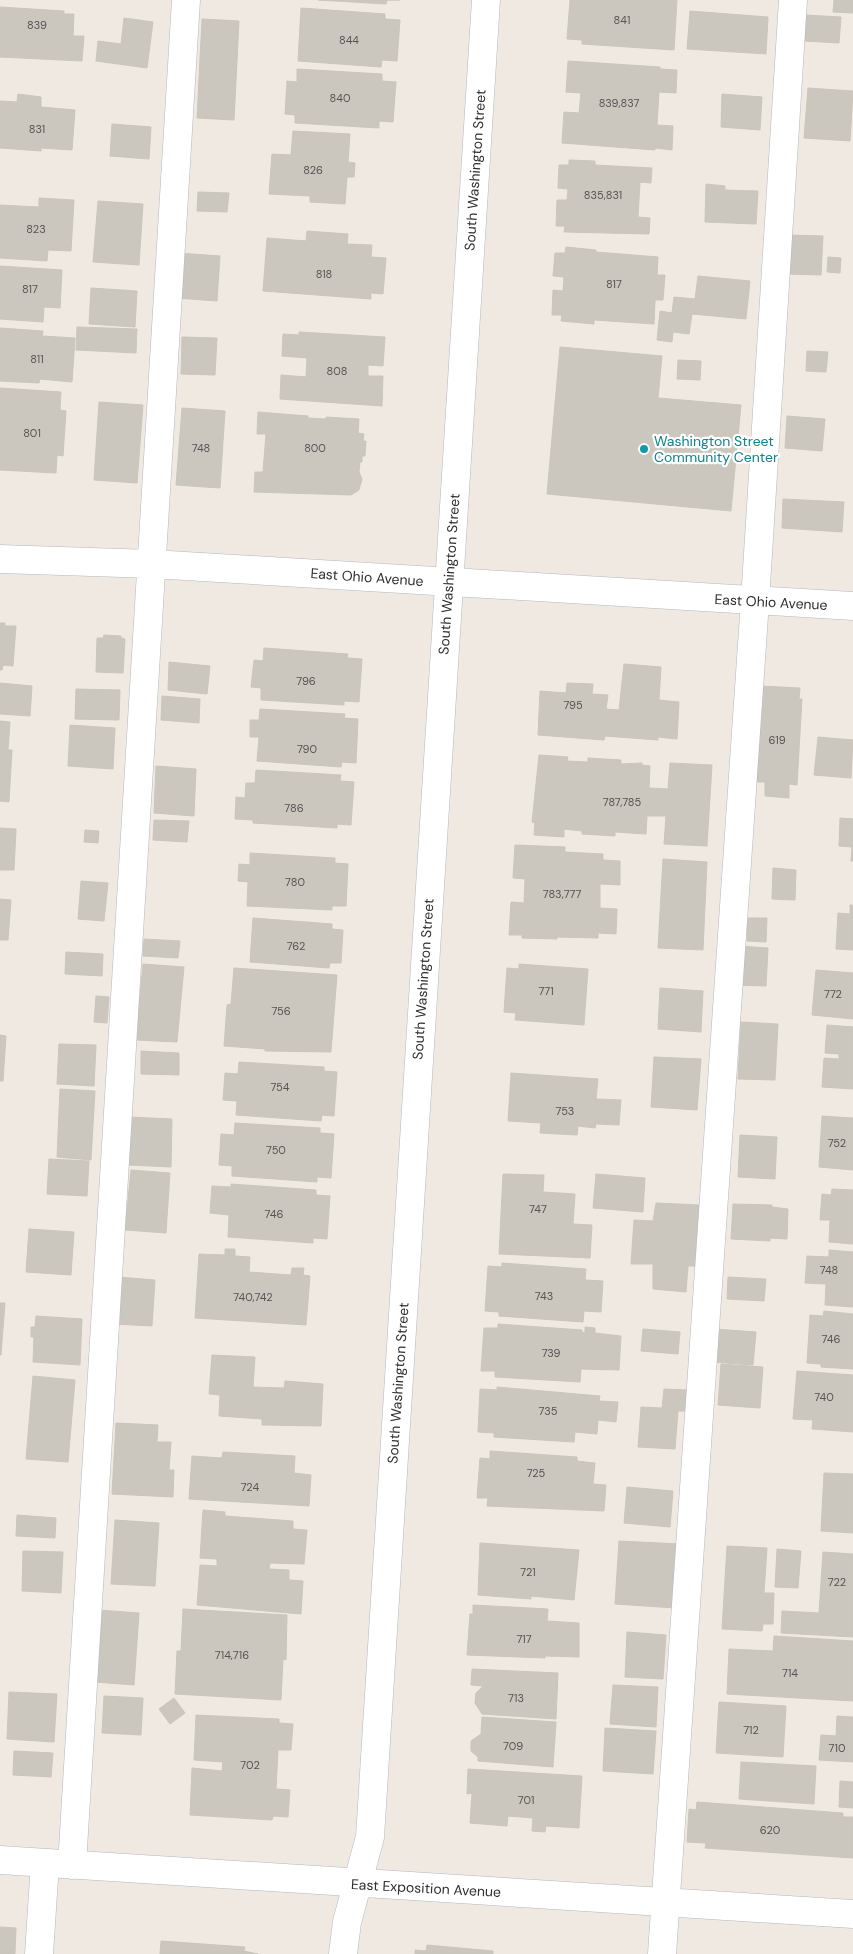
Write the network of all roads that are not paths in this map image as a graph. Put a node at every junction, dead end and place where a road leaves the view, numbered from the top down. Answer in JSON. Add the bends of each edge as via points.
{"nodes":[{"id":1,"x":186,"y":0,"type":"edge"},
{"id":2,"x":486,"y":0,"type":"edge"},
{"id":3,"x":793,"y":0,"type":"edge"},
{"id":4,"x":0,"y":559,"type":"edge"},
{"id":5,"x":152,"y":564,"type":"junction"},
{"id":6,"x":448,"y":582,"type":"junction"},
{"id":7,"x":755,"y":601,"type":"junction"},
{"id":8,"x":853,"y":606,"type":"edge"},
{"id":9,"x":0,"y":1860,"type":"edge"},
{"id":10,"x":45,"y":1863,"type":"junction"},
{"id":11,"x":72,"y":1865,"type":"junction"},
{"id":12,"x":357,"y":1884,"type":"junction"},
{"id":13,"x":666,"y":1901,"type":"junction"},
{"id":14,"x":853,"y":1914,"type":"edge"},
{"id":15,"x":39,"y":1954,"type":"edge"},
{"id":16,"x":343,"y":1954,"type":"edge"},
{"id":17,"x":662,"y":1954,"type":"edge"}],
"edges":[{"from":1,"to":5,"type":"street"},
{"from":2,"to":6,"type":"street","name":"South Washington Street"},
{"from":3,"to":7,"type":"street"},
{"from":4,"to":5,"type":"street","name":"East Ohio Avenue"},
{"from":5,"to":6,"type":"street","name":"East Ohio Avenue"},
{"from":5,"to":11,"type":"street"},
{"from":6,"to":7,"type":"street","name":"East Ohio Avenue"},
{"from":6,"to":12,"type":"street","name":"South Washington Street","via":[[370,1838]]},
{"from":7,"to":8,"type":"street","name":"East Ohio Avenue"},
{"from":7,"to":13,"type":"street"},
{"from":9,"to":10,"type":"street","name":"East Exposition Avenue"},
{"from":10,"to":11,"type":"street","name":"East Exposition Avenue"},
{"from":10,"to":15,"type":"street"},
{"from":11,"to":12,"type":"street","name":"East Exposition Avenue"},
{"from":12,"to":13,"type":"street","name":"East Exposition Avenue"},
{"from":12,"to":16,"type":"street","name":"South Washington Street"},
{"from":13,"to":14,"type":"street","name":"East Exposition Avenue"},
{"from":13,"to":17,"type":"street"}]}
